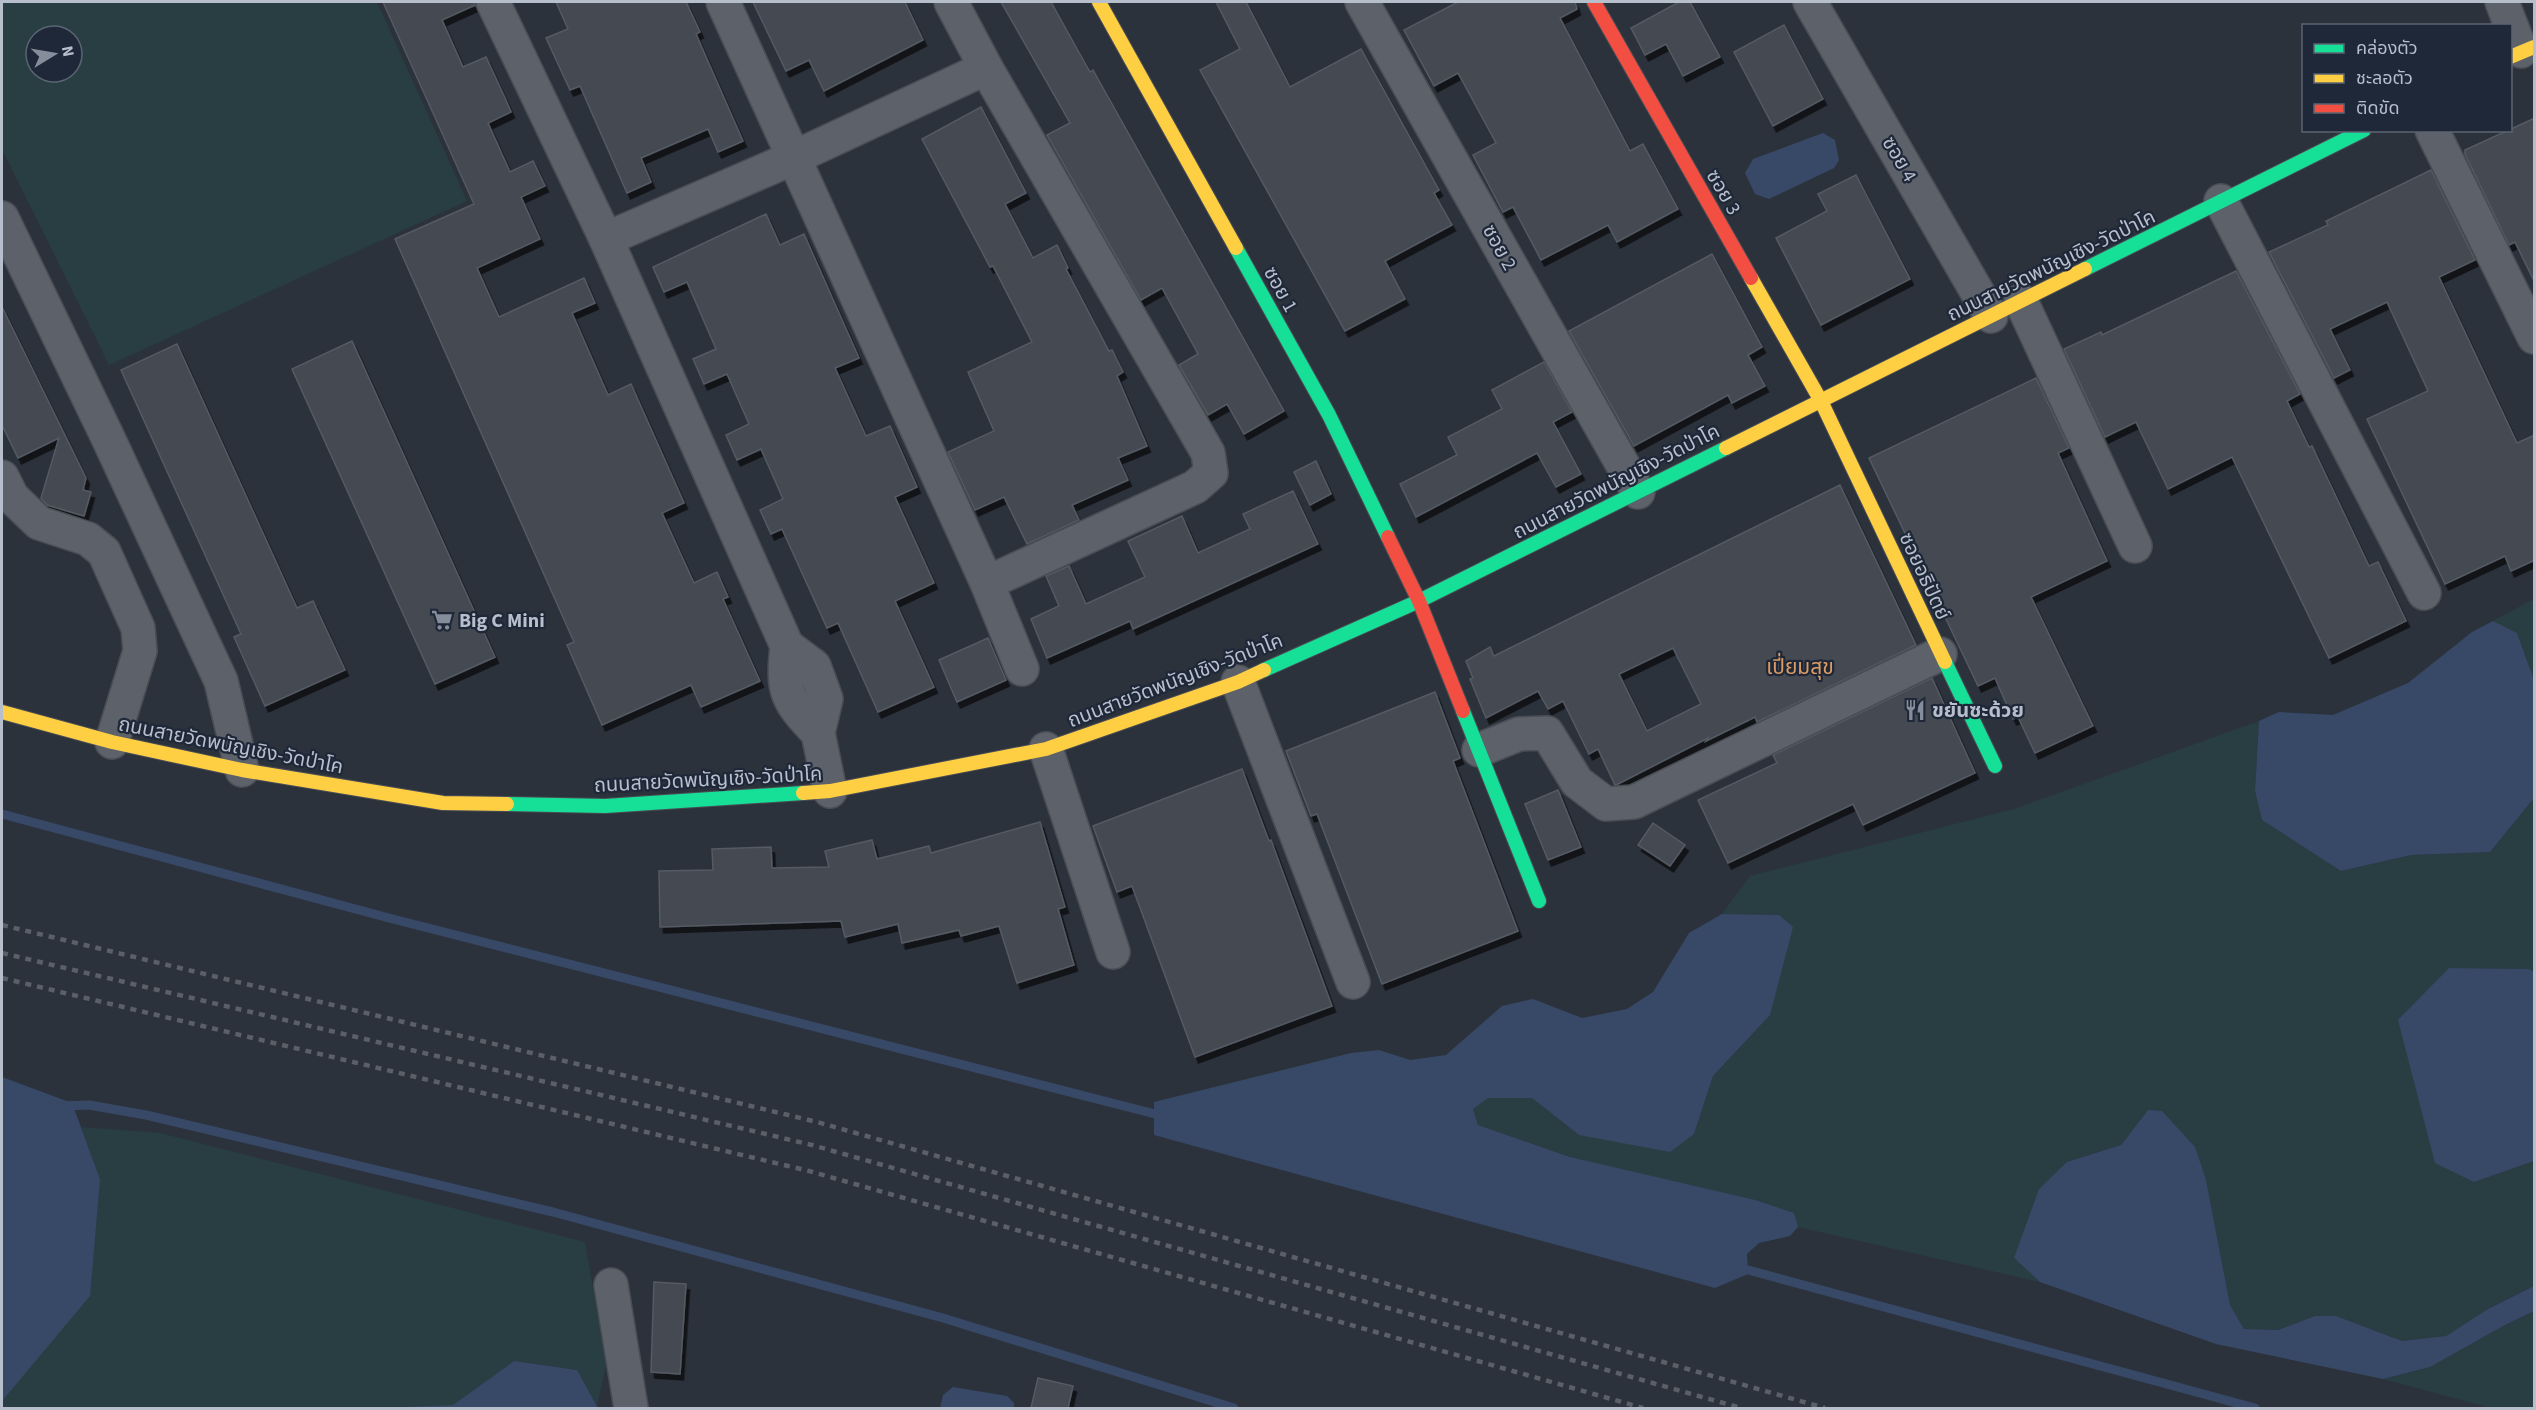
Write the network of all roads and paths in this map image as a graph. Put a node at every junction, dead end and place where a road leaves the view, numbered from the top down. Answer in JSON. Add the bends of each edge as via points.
{"nodes":[{"id":1,"x":496,"y":2,"type":"edge"},
{"id":2,"x":723,"y":2,"type":"edge"},
{"id":3,"x":951,"y":2,"type":"edge"},
{"id":4,"x":1099,"y":2,"type":"edge"},
{"id":5,"x":1362,"y":2,"type":"edge"},
{"id":6,"x":1594,"y":2,"type":"edge"},
{"id":7,"x":1810,"y":2,"type":"edge"},
{"id":8,"x":2502,"y":2,"type":"edge"},
{"id":9,"x":2511,"y":24,"type":"edge"},
{"id":10,"x":2512,"y":27,"type":"edge"},
{"id":11,"x":2522,"y":52,"type":"edge"},
{"id":12,"x":986,"y":68,"type":"junction"},
{"id":13,"x":2360,"y":132,"type":"edge"},
{"id":14,"x":2433,"y":132,"type":"edge"},
{"id":15,"x":793,"y":158,"type":"junction"},
{"id":16,"x":2221,"y":201,"type":"junction"},
{"id":17,"x":2,"y":218,"type":"edge"},
{"id":18,"x":606,"y":239,"type":"junction"},
{"id":19,"x":2021,"y":301,"type":"junction"},
{"id":20,"x":1991,"y":316,"type":"junction"},
{"id":21,"x":2535,"y":337,"type":"edge"},
{"id":22,"x":1821,"y":401,"type":"junction"},
{"id":23,"x":2,"y":477,"type":"edge"},
{"id":24,"x":1638,"y":492,"type":"junction"},
{"id":25,"x":2135,"y":546,"type":"dead end"},
{"id":26,"x":987,"y":583,"type":"junction"},
{"id":27,"x":2424,"y":593,"type":"dead end"},
{"id":28,"x":1419,"y":601,"type":"junction"},
{"id":29,"x":1940,"y":654,"type":"junction"},
{"id":30,"x":1022,"y":669,"type":"dead end"},
{"id":31,"x":1238,"y":682,"type":"junction"},
{"id":32,"x":2,"y":712,"type":"edge"},
{"id":33,"x":112,"y":742,"type":"junction"},
{"id":34,"x":1046,"y":749,"type":"junction"},
{"id":35,"x":1479,"y":750,"type":"junction"},
{"id":36,"x":1995,"y":766,"type":"dead end"},
{"id":37,"x":242,"y":770,"type":"junction"},
{"id":38,"x":830,"y":791,"type":"junction"},
{"id":39,"x":1539,"y":901,"type":"dead end"},
{"id":40,"x":1113,"y":951,"type":"dead end"},
{"id":41,"x":1353,"y":982,"type":"dead end"},
{"id":42,"x":611,"y":1285,"type":"dead end"},
{"id":43,"x":631,"y":1408,"type":"edge"}],
"edges":[{"from":1,"to":18,"type":"street"},
{"from":2,"to":15,"type":"street"},
{"from":3,"to":12,"type":"street"},
{"from":4,"to":28,"type":"main road","name":"ซอย 1","via":[[1329,415]]},
{"from":5,"to":24,"type":"street","name":"ซอย 2"},
{"from":6,"to":22,"type":"main road","name":"ซอย 3"},
{"from":7,"to":20,"type":"street","name":"ซอย 4"},
{"from":8,"to":9,"type":"street"},
{"from":10,"to":11,"type":"street"},
{"from":12,"to":15,"type":"street"},
{"from":12,"to":26,"type":"street","via":[[1208,453],[1210,473],[1195,487]]},
{"from":13,"to":16,"type":"main road","name":"ถนนสายวัดพนัญเชิง-วัดป่าโค"},
{"from":14,"to":21,"type":"street"},
{"from":15,"to":18,"type":"street"},
{"from":15,"to":26,"type":"street"},
{"from":16,"to":19,"type":"main road","name":"ถนนสายวัดพนัญเชิง-วัดป่าโค"},
{"from":16,"to":27,"type":"street"},
{"from":17,"to":37,"type":"street","via":[[220,681]]},
{"from":18,"to":38,"type":"street","via":[[787,646],[814,666],[826,699],[818,733]]},
{"from":19,"to":20,"type":"main road","name":"ถนนสายวัดพนัญเชิง-วัดป่าโค"},
{"from":19,"to":25,"type":"street"},
{"from":20,"to":22,"type":"main road","name":"ถนนสายวัดพนัญเชิง-วัดป่าโค"},
{"from":22,"to":24,"type":"main road","name":"ถนนสายวัดพนัญเชิง-วัดป่าโค"},
{"from":22,"to":29,"type":"main road","name":"ซอยอธิปัตย์"},
{"from":23,"to":33,"type":"street","via":[[12,497],[39,523],[88,539],[104,552],[138,628],[140,651]]},
{"from":24,"to":28,"type":"main road","name":"ถนนสายวัดพนัญเชิง-วัดป่าโค"},
{"from":26,"to":30,"type":"street"},
{"from":28,"to":31,"type":"main road","name":"ถนนสายวัดพนัญเชิง-วัดป่าโค"},
{"from":28,"to":35,"type":"main road","name":"ซอย 1"},
{"from":29,"to":35,"type":"street","via":[[1634,802],[1606,804],[1577,782],[1547,733],[1519,734]]},
{"from":29,"to":36,"type":"main road","name":"ซอยอธิปัตย์"},
{"from":31,"to":34,"type":"main road","name":"ถนนสายวัดพนัญเชิง-วัดป่าโค"},
{"from":31,"to":41,"type":"street"},
{"from":32,"to":33,"type":"main road","name":"ถนนสายวัดพนัญเชิง-วัดป่าโค"},
{"from":33,"to":37,"type":"main road","name":"ถนนสายวัดพนัญเชิง-วัดป่าโค"},
{"from":34,"to":38,"type":"main road","name":"ถนนสายวัดพนัญเชิง-วัดป่าโค"},
{"from":34,"to":40,"type":"street"},
{"from":35,"to":39,"type":"main road","name":"ซอย 1"},
{"from":37,"to":38,"type":"main road","name":"ถนนสายวัดพนัญเชิง-วัดป่าโค","via":[[443,803],[605,806]]},
{"from":42,"to":43,"type":"street"}]}
